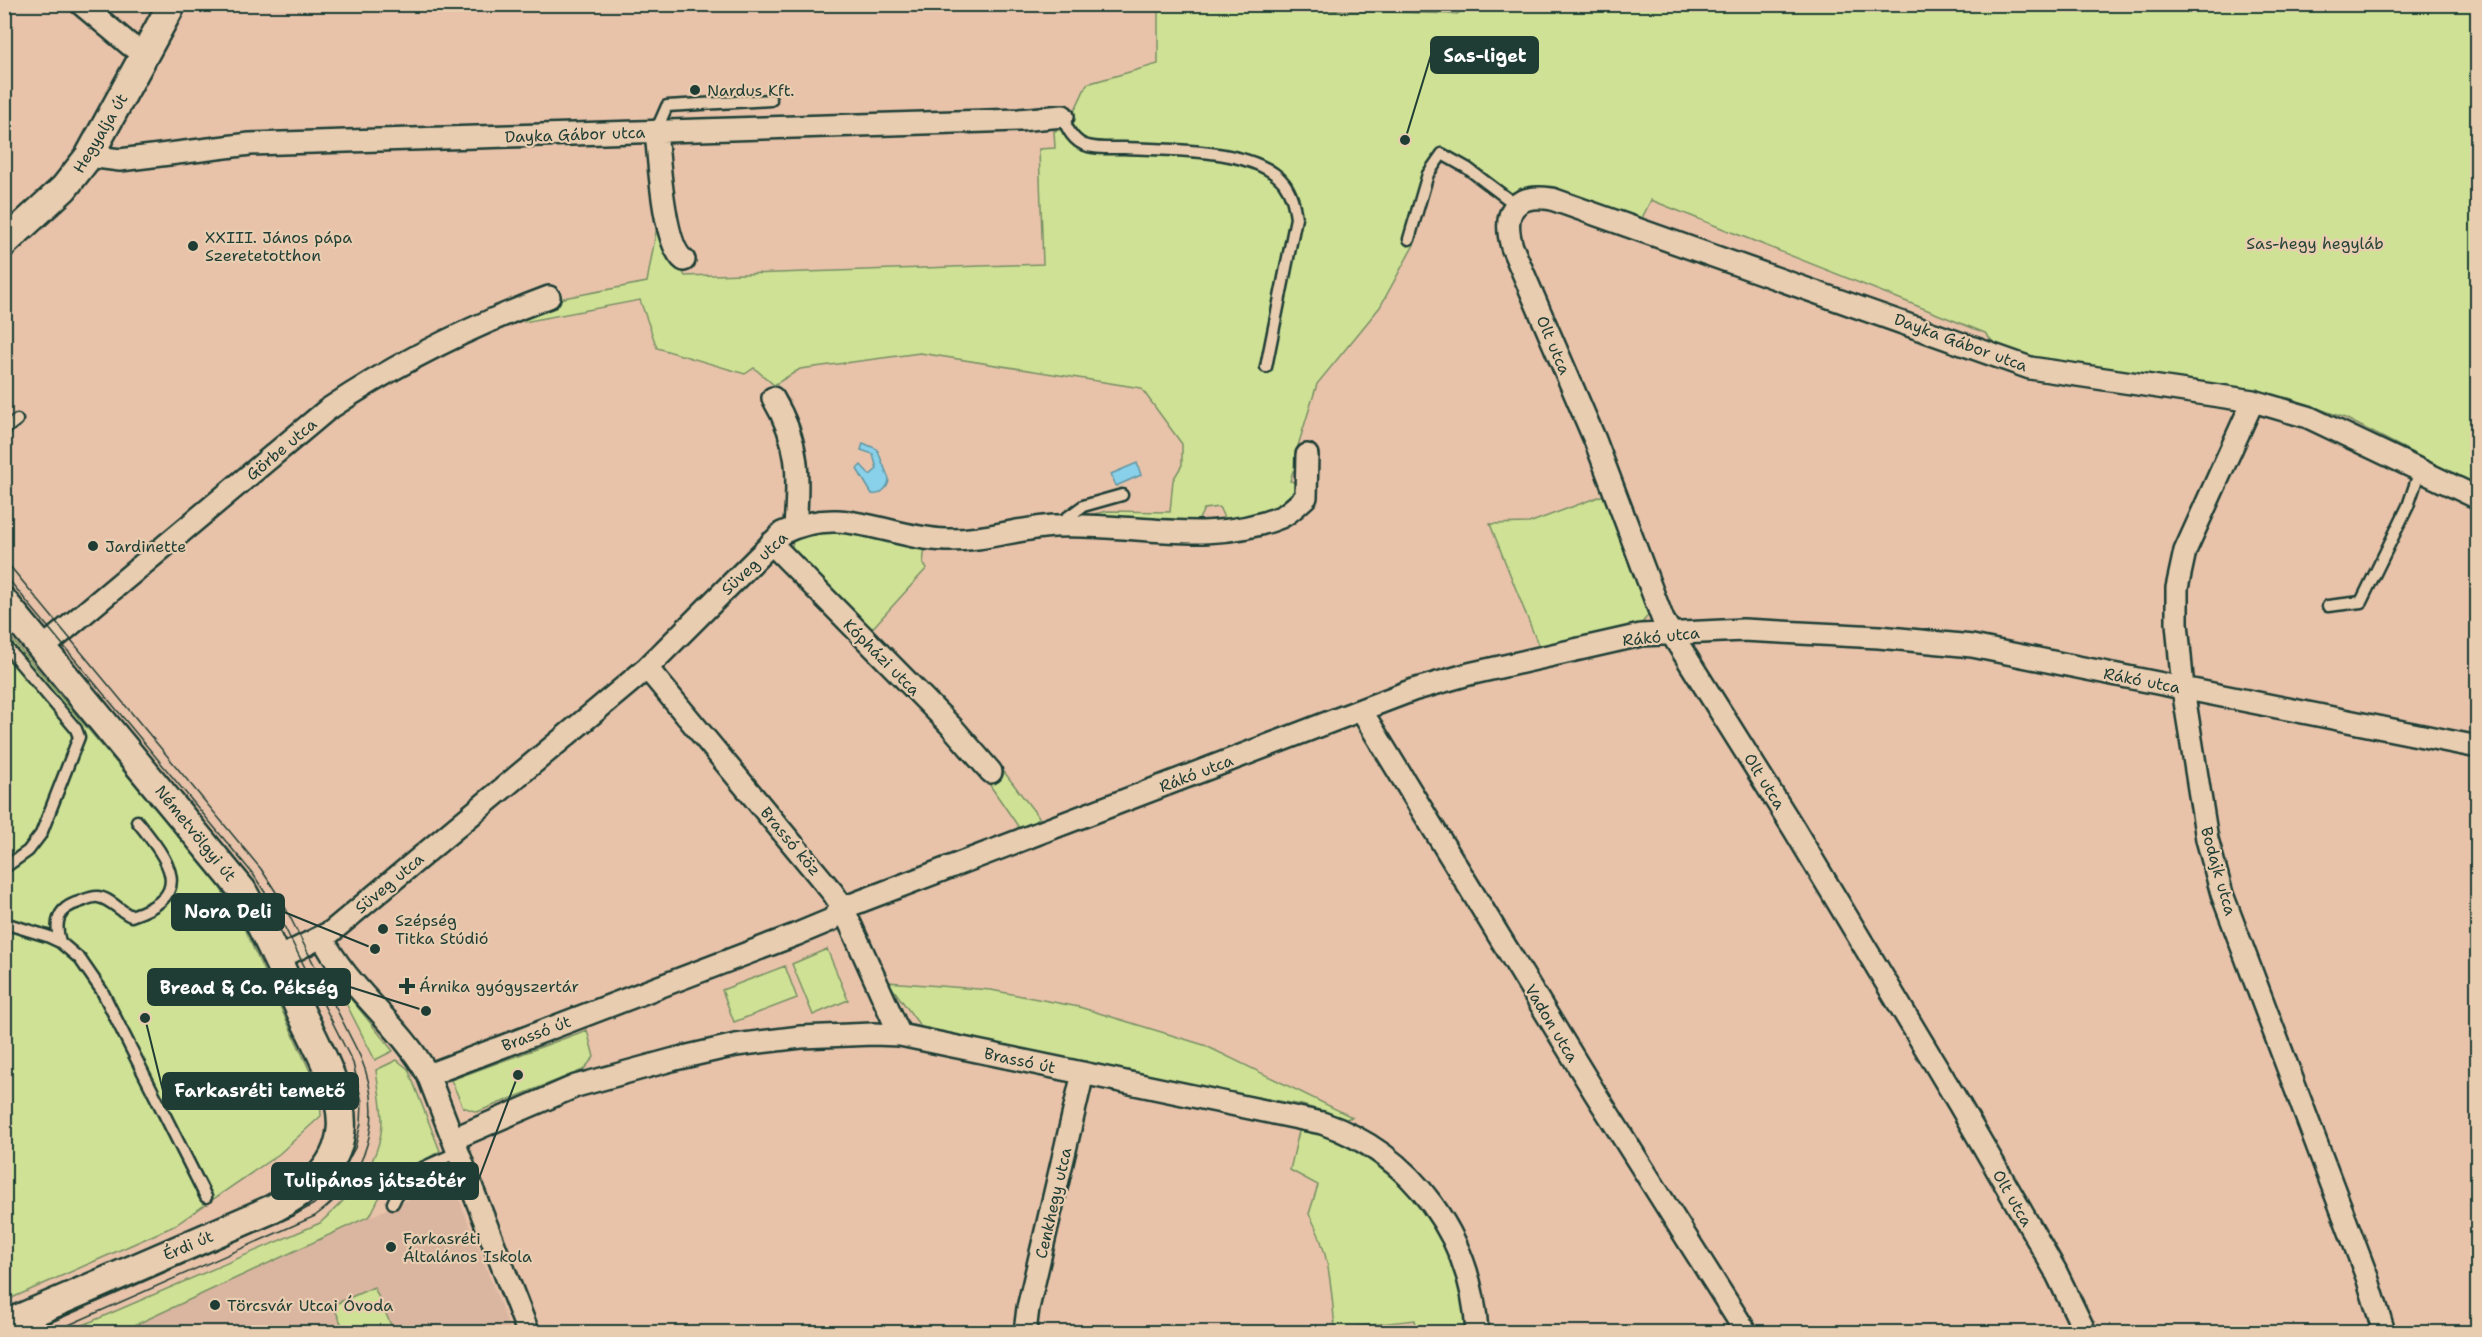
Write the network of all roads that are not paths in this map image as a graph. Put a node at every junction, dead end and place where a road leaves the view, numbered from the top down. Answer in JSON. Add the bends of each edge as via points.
{"nodes":[{"id":1,"x":81,"y":4,"type":"edge"},
{"id":2,"x":172,"y":4,"type":"edge"},
{"id":3,"x":146,"y":54,"type":"junction"},
{"id":4,"x":771,"y":99,"type":"dead end"},
{"id":5,"x":1063,"y":116,"type":"joint"},
{"id":6,"x":656,"y":131,"type":"junction"},
{"id":7,"x":89,"y":156,"type":"junction"},
{"id":8,"x":1516,"y":204,"type":"junction"},
{"id":9,"x":1409,"y":239,"type":"dead end"},
{"id":10,"x":4,"y":243,"type":"edge"},
{"id":11,"x":684,"y":260,"type":"dead end"},
{"id":12,"x":549,"y":297,"type":"dead end"},
{"id":13,"x":1266,"y":367,"type":"dead end"},
{"id":14,"x":773,"y":398,"type":"dead end"},
{"id":15,"x":2253,"y":401,"type":"junction"},
{"id":16,"x":17,"y":420,"type":"dead end"},
{"id":17,"x":4,"y":430,"type":"edge"},
{"id":18,"x":1307,"y":454,"type":"dead end"},
{"id":19,"x":2420,"y":470,"type":"junction"},
{"id":20,"x":1122,"y":495,"type":"dead end"},
{"id":21,"x":2478,"y":498,"type":"edge"},
{"id":22,"x":795,"y":526,"type":"junction"},
{"id":23,"x":1056,"y":526,"type":"junction"},
{"id":24,"x":771,"y":543,"type":"junction"},
{"id":25,"x":4,"y":602,"type":"edge"},
{"id":26,"x":2328,"y":606,"type":"dead end"},
{"id":27,"x":1673,"y":633,"type":"junction"},
{"id":28,"x":4,"y":644,"type":"edge"},
{"id":29,"x":43,"y":648,"type":"junction"},
{"id":30,"x":648,"y":668,"type":"junction"},
{"id":31,"x":2183,"y":689,"type":"junction"},
{"id":32,"x":1361,"y":710,"type":"junction"},
{"id":33,"x":2478,"y":747,"type":"edge"},
{"id":34,"x":991,"y":772,"type":"dead end"},
{"id":35,"x":137,"y":821,"type":"dead end"},
{"id":36,"x":4,"y":868,"type":"edge"},
{"id":37,"x":843,"y":908,"type":"junction"},
{"id":38,"x":4,"y":923,"type":"edge"},
{"id":39,"x":322,"y":937,"type":"junction"},
{"id":40,"x":60,"y":942,"type":"junction"},
{"id":41,"x":277,"y":958,"type":"junction"},
{"id":42,"x":900,"y":1035,"type":"junction"},
{"id":43,"x":1083,"y":1073,"type":"junction"},
{"id":44,"x":428,"y":1075,"type":"junction"},
{"id":45,"x":341,"y":1131,"type":"joint"},
{"id":46,"x":455,"y":1145,"type":"junction"},
{"id":47,"x":206,"y":1197,"type":"dead end"},
{"id":48,"x":393,"y":1203,"type":"dead end"},
{"id":49,"x":4,"y":1325,"type":"edge"},
{"id":50,"x":528,"y":1332,"type":"edge"},
{"id":51,"x":1015,"y":1332,"type":"edge"},
{"id":52,"x":1025,"y":1332,"type":"edge"},
{"id":53,"x":1477,"y":1332,"type":"edge"},
{"id":54,"x":1746,"y":1332,"type":"edge"},
{"id":55,"x":2085,"y":1332,"type":"edge"},
{"id":56,"x":2384,"y":1332,"type":"edge"}],
"edges":[{"from":1,"to":3,"type":"street"},
{"from":2,"to":3,"type":"street","name":"Hegyalja út"},
{"from":3,"to":7,"type":"street","name":"Hegyalja út"},
{"from":4,"to":6,"type":"lane","via":[[667,106]]},
{"from":5,"to":6,"type":"street","name":"Dayka Gábor utca"},
{"from":5,"to":13,"type":"lane","via":[[1066,129],[1086,146],[1194,151],[1260,165],[1284,183],[1293,199],[1296,218]]},
{"from":6,"to":7,"type":"street","name":"Dayka Gábor utca","via":[[250,144],[120,160]]},
{"from":6,"to":11,"type":"street","via":[[670,233],[677,255]]},
{"from":7,"to":10,"type":"street","name":"Hegyalja út","via":[[64,188]]},
{"from":8,"to":9,"type":"lane","via":[[1442,154],[1428,174]]},
{"from":8,"to":15,"type":"street","name":"Dayka Gábor utca","via":[[1537,197],[1552,199],[2030,368]]},
{"from":8,"to":27,"type":"street","name":"Olt utca","via":[[1508,216],[1512,247],[1595,440],[1663,620]]},
{"from":12,"to":29,"type":"street","name":"Görbe utca","via":[[460,333],[327,410]]},
{"from":14,"to":22,"type":"street","via":[[787,421],[795,448],[799,476]]},
{"from":15,"to":19,"type":"street","name":"Dayka Gábor utca","via":[[2308,417]]},
{"from":15,"to":31,"type":"street","name":"Bodajk utca","via":[[2185,551],[2177,588],[2176,623]]},
{"from":16,"to":17,"type":"lane"},
{"from":18,"to":23,"type":"street","name":"Süveg utca","via":[[1306,497],[1284,516],[1256,525],[1194,533]]},
{"from":19,"to":21,"type":"street","name":"Dayka Gábor utca"},
{"from":19,"to":26,"type":"lane","via":[[2408,506],[2361,602]]},
{"from":20,"to":23,"type":"lane","via":[[1083,506]]},
{"from":22,"to":23,"type":"street","name":"Süveg utca","via":[[838,519],[947,540]]},
{"from":22,"to":24,"type":"street","name":"Süveg utca"},
{"from":24,"to":30,"type":"street","name":"Süveg utca"},
{"from":24,"to":34,"type":"street","name":"Kópházi utca","via":[[951,726]]},
{"from":25,"to":29,"type":"street","name":"Németvölgyi út"},
{"from":27,"to":31,"type":"street","name":"Rákó utca","via":[[1743,630],[1972,646]]},
{"from":27,"to":32,"type":"street","name":"Rákó utca","via":[[1641,635],[1468,674]]},
{"from":27,"to":55,"type":"street","name":"Olt utca","via":[[1959,1104],[2055,1270]]},
{"from":28,"to":36,"type":"lane","via":[[79,737],[41,834],[28,851]]},
{"from":29,"to":41,"type":"street","name":"Németvölgyi út","via":[[242,890]]},
{"from":30,"to":37,"type":"street","name":"Brassó köz"},
{"from":30,"to":39,"type":"street","name":"Süveg utca"},
{"from":31,"to":33,"type":"street","name":"Rákó utca"},
{"from":31,"to":56,"type":"street","name":"Bodajk utca","via":[[2207,839],[2222,894],[2367,1277]]},
{"from":32,"to":37,"type":"street","name":"Rákó utca"},
{"from":32,"to":54,"type":"street","name":"Vadon utca","via":[[1595,1094]]},
{"from":35,"to":40,"type":"lane","via":[[171,868],[172,882],[164,901],[131,916],[96,897],[72,904],[57,919]]},
{"from":37,"to":42,"type":"street","name":"Brassó köz"},
{"from":37,"to":44,"type":"street","name":"Brassó út","via":[[831,920],[795,935]]},
{"from":38,"to":40,"type":"lane"},
{"from":39,"to":41,"type":"street","name":"Süveg utca"},
{"from":39,"to":44,"type":"street","via":[[332,957]]},
{"from":40,"to":47,"type":"lane","via":[[80,959],[102,992]]},
{"from":41,"to":45,"type":"street","name":"Németvölgyi út","via":[[336,1094]]},
{"from":42,"to":43,"type":"street","name":"Brassó út"},
{"from":42,"to":46,"type":"street","name":"Brassó út","via":[[801,1038],[736,1045],[654,1064],[576,1086]]},
{"from":43,"to":52,"type":"street","name":"Cenkhegy utca"},
{"from":43,"to":53,"type":"street","name":"Brassó út","via":[[1322,1123],[1366,1144],[1410,1178],[1453,1236],[1475,1301]]},
{"from":44,"to":46,"type":"street"},
{"from":45,"to":49,"type":"street","name":"Érdi út","via":[[331,1160],[302,1193]]},
{"from":46,"to":48,"type":"lane","via":[[405,1178]]},
{"from":46,"to":50,"type":"street"},
{"from":51,"to":52,"type":"street"}]}
